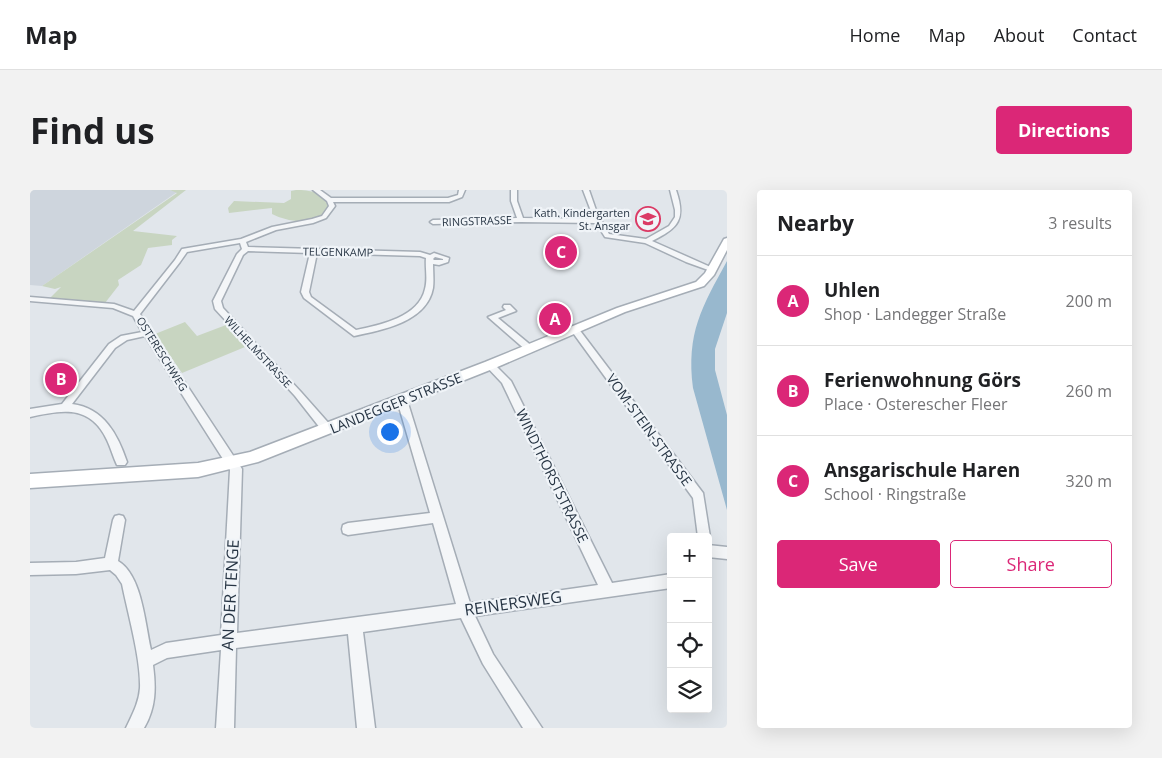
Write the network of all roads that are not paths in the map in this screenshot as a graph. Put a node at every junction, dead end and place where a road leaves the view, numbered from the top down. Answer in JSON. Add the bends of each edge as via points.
{"nodes":[{"id":1,"x":316,"y":190,"type":"edge"},
{"id":2,"x":462,"y":190,"type":"edge"},
{"id":3,"x":514,"y":190,"type":"edge"},
{"id":4,"x":586,"y":190,"type":"edge"},
{"id":5,"x":673,"y":190,"type":"edge"},
{"id":6,"x":330,"y":200,"type":"junction"},
{"id":7,"x":521,"y":220,"type":"junction"},
{"id":8,"x":598,"y":221,"type":"junction"},
{"id":9,"x":433,"y":222,"type":"dead end"},
{"id":10,"x":647,"y":242,"type":"junction"},
{"id":11,"x":727,"y":242,"type":"edge"},
{"id":12,"x":244,"y":245,"type":"junction"},
{"id":13,"x":314,"y":251,"type":"junction"},
{"id":14,"x":711,"y":269,"type":"junction"},
{"id":15,"x":30,"y":299,"type":"edge"},
{"id":16,"x":507,"y":307,"type":"dead end"},
{"id":17,"x":136,"y":314,"type":"junction"},
{"id":18,"x":575,"y":330,"type":"junction"},
{"id":19,"x":147,"y":333,"type":"junction"},
{"id":20,"x":530,"y":349,"type":"junction"},
{"id":21,"x":490,"y":366,"type":"junction"},
{"id":22,"x":402,"y":400,"type":"junction"},
{"id":23,"x":65,"y":407,"type":"junction"},
{"id":24,"x":30,"y":413,"type":"edge"},
{"id":25,"x":328,"y":430,"type":"junction"},
{"id":26,"x":121,"y":462,"type":"dead end"},
{"id":27,"x":233,"y":463,"type":"junction"},
{"id":28,"x":30,"y":481,"type":"edge"},
{"id":29,"x":437,"y":517,"type":"junction"},
{"id":30,"x":119,"y":520,"type":"dead end"},
{"id":31,"x":348,"y":529,"type":"dead end"},
{"id":32,"x":704,"y":533,"type":"edge"},
{"id":33,"x":712,"y":551,"type":"edge"},
{"id":34,"x":727,"y":553,"type":"edge"},
{"id":35,"x":111,"y":564,"type":"junction"},
{"id":36,"x":30,"y":569,"type":"edge"},
{"id":37,"x":667,"y":582,"type":"edge"},
{"id":38,"x":608,"y":590,"type":"junction"},
{"id":39,"x":465,"y":610,"type":"junction"},
{"id":40,"x":355,"y":626,"type":"junction"},
{"id":41,"x":227,"y":643,"type":"junction"},
{"id":42,"x":145,"y":661,"type":"junction"},
{"id":43,"x":135,"y":728,"type":"edge"},
{"id":44,"x":225,"y":728,"type":"edge"},
{"id":45,"x":366,"y":728,"type":"edge"},
{"id":46,"x":533,"y":728,"type":"edge"}],
"edges":[{"from":1,"to":6,"type":"street"},
{"from":2,"to":6,"type":"street","via":[[460,196],[449,200]]},
{"from":3,"to":7,"type":"street","name":"RINGSTRASSE"},
{"from":4,"to":8,"type":"street"},
{"from":5,"to":10,"type":"street","via":[[680,208],[678,217],[666,233]]},
{"from":6,"to":12,"type":"street","name":"OSTERESCHWEG","via":[[332,206],[324,217],[274,228]]},
{"from":7,"to":8,"type":"street","name":"RINGSTRASSE"},
{"from":7,"to":9,"type":"street","name":"RINGSTRASSE"},
{"from":8,"to":10,"type":"street","via":[[607,236]]},
{"from":10,"to":14,"type":"street"},
{"from":11,"to":14,"type":"main road","name":"LANDEGGER STRASSE"},
{"from":12,"to":13,"type":"street","name":"TELGENKAMP"},
{"from":12,"to":17,"type":"street","name":"OSTERESCHWEG","via":[[184,250]]},
{"from":12,"to":25,"type":"street","name":"WILHELMSTRASSE","via":[[217,301],[219,309]]},
{"from":13,"to":13,"type":"street","name":"TELGENKAMP","via":[[305,292],[308,298],[354,333],[407,316],[422,304],[430,290],[430,258],[420,254]]},
{"from":14,"to":18,"type":"main road","name":"LANDEGGER STRASSE","via":[[700,284],[641,302]]},
{"from":15,"to":17,"type":"street","via":[[114,306]]},
{"from":16,"to":20,"type":"street","via":[[512,311],[492,317]]},
{"from":17,"to":19,"type":"street","name":"OSTERESCHWEG"},
{"from":18,"to":20,"type":"main road","name":"LANDEGGER STRASSE"},
{"from":18,"to":32,"type":"street","name":"VOM-STEIN-STRASSE","via":[[699,497]]},
{"from":19,"to":23,"type":"street","via":[[124,338],[112,346]]},
{"from":19,"to":27,"type":"street","name":"OSTERESCHWEG"},
{"from":20,"to":21,"type":"main road","name":"LANDEGGER STRASSE"},
{"from":21,"to":22,"type":"main road","name":"LANDEGGER STRASSE"},
{"from":21,"to":38,"type":"street","name":"WINDTHORSTSTRASSE","via":[[506,381]]},
{"from":22,"to":25,"type":"main road","name":"LANDEGGER STRASSE"},
{"from":22,"to":29,"type":"street"},
{"from":23,"to":24,"type":"street"},
{"from":23,"to":26,"type":"street","via":[[90,413],[103,423],[116,443]]},
{"from":25,"to":27,"type":"main road","name":"LANDEGGER STRASSE"},
{"from":27,"to":28,"type":"main road","name":"LANDEGGER STRASSE","via":[[155,474]]},
{"from":27,"to":41,"type":"street","name":"AN DER TENGE","via":[[236,476]]},
{"from":29,"to":31,"type":"street"},
{"from":29,"to":39,"type":"street"},
{"from":30,"to":35,"type":"street"},
{"from":33,"to":34,"type":"street"},
{"from":35,"to":36,"type":"street"},
{"from":35,"to":42,"type":"street","via":[[122,570],[129,582]]},
{"from":37,"to":38,"type":"street","name":"REINERSWEG"},
{"from":38,"to":39,"type":"street","name":"REINERSWEG"},
{"from":39,"to":40,"type":"street","name":"REINERSWEG"},
{"from":39,"to":46,"type":"street","via":[[488,659]]},
{"from":40,"to":41,"type":"street","name":"REINERSWEG"},
{"from":40,"to":45,"type":"street"},
{"from":41,"to":42,"type":"street","name":"REINERSWEG","via":[[166,651]]},
{"from":41,"to":44,"type":"street","name":"AN DER TENGE"},
{"from":42,"to":43,"type":"street","via":[[148,688],[143,714]]}]}
